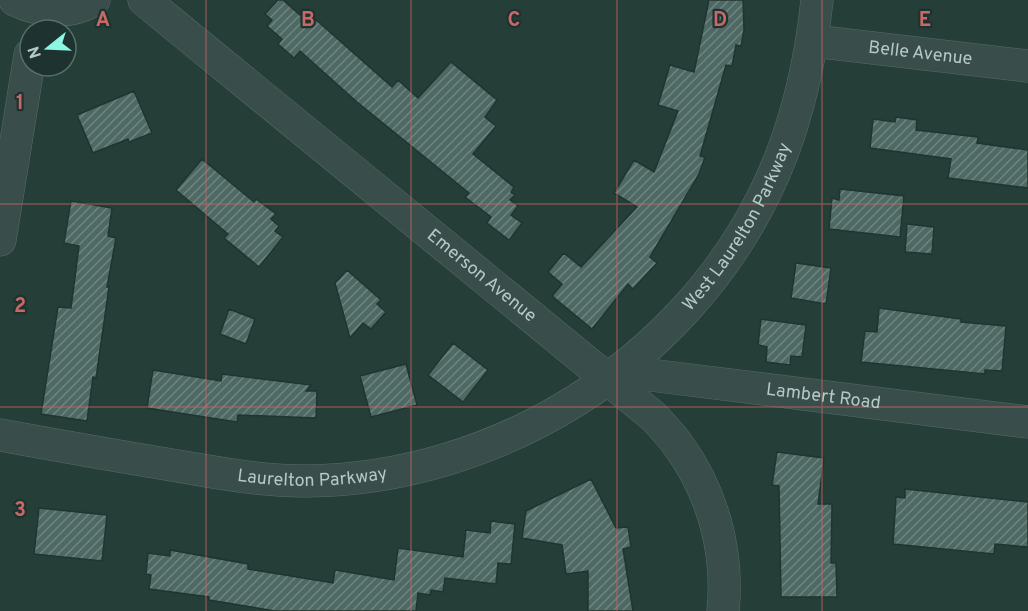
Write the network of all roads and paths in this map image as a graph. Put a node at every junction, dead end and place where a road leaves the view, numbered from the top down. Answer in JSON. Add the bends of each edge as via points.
{"nodes":[{"id":1,"x":94,"y":0,"type":"edge"},
{"id":2,"x":144,"y":0,"type":"edge"},
{"id":3,"x":817,"y":0,"type":"edge"},
{"id":4,"x":29,"y":13,"type":"edge"},
{"id":5,"x":813,"y":41,"type":"junction"},
{"id":6,"x":1028,"y":66,"type":"edge"},
{"id":7,"x":26,"y":78,"type":"edge"},
{"id":8,"x":0,"y":240,"type":"edge"},
{"id":9,"x":613,"y":375,"type":"junction"},
{"id":10,"x":1028,"y":422,"type":"edge"},
{"id":11,"x":0,"y":435,"type":"edge"},
{"id":12,"x":723,"y":611,"type":"edge"}],
"edges":[{"from":1,"to":4,"type":"street","via":[[61,11]]},
{"from":2,"to":9,"type":"street","name":"Emerson Avenue"},
{"from":3,"to":5,"type":"street","name":"West Laurelton Parkway"},
{"from":5,"to":6,"type":"street","name":"Belle Avenue"},
{"from":5,"to":9,"type":"street","name":"West Laurelton Parkway","via":[[789,134],[765,193],[738,240],[701,291],[658,338]]},
{"from":7,"to":8,"type":"street"},
{"from":9,"to":10,"type":"street","name":"Lambert Road"},
{"from":9,"to":11,"type":"street","name":"Laurelton Parkway","via":[[540,422],[483,447],[431,464],[369,476],[306,481],[242,477]]},
{"from":9,"to":12,"type":"street","name":"Emerson Avenue","via":[[678,444],[701,482],[715,517],[723,556]]}]}
